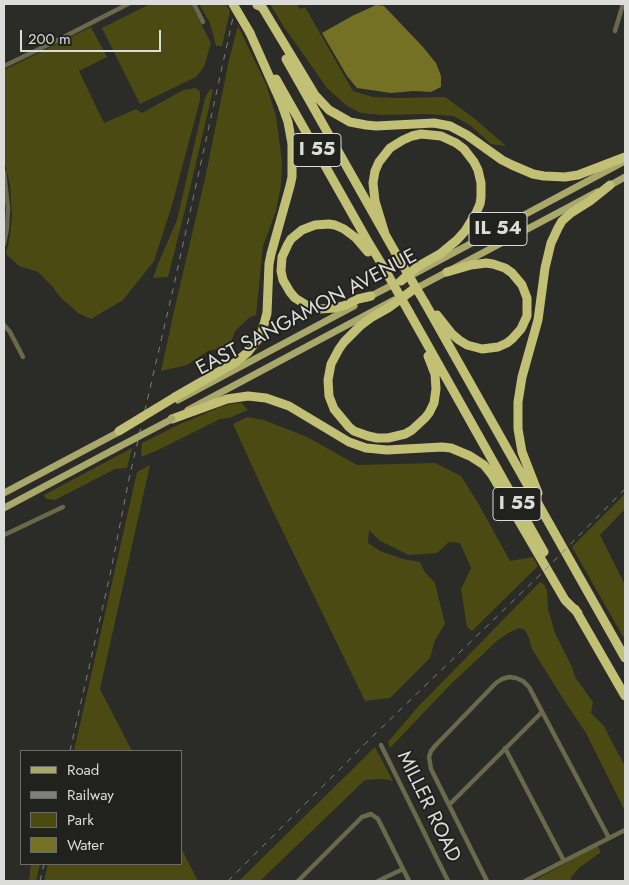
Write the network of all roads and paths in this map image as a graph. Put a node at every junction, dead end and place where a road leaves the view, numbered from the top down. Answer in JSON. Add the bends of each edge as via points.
{"nodes":[{"id":1,"x":128,"y":4,"type":"edge"},
{"id":2,"x":194,"y":4,"type":"edge"},
{"id":3,"x":233,"y":4,"type":"edge"},
{"id":4,"x":623,"y":4,"type":"edge"},
{"id":5,"x":257,"y":5,"type":"edge"},
{"id":6,"x":203,"y":22,"type":"dead end"},
{"id":7,"x":615,"y":31,"type":"dead end"},
{"id":8,"x":250,"y":33,"type":"junction"},
{"id":9,"x":4,"y":66,"type":"edge"},
{"id":10,"x":625,"y":159,"type":"edge"},
{"id":11,"x":4,"y":172,"type":"edge"},
{"id":12,"x":625,"y":177,"type":"edge"},
{"id":13,"x":610,"y":185,"type":"junction"},
{"id":14,"x":385,"y":234,"type":"junction"},
{"id":15,"x":4,"y":244,"type":"edge"},
{"id":16,"x":383,"y":268,"type":"junction"},
{"id":17,"x":447,"y":272,"type":"junction"},
{"id":18,"x":401,"y":281,"type":"junction"},
{"id":19,"x":414,"y":289,"type":"junction"},
{"id":20,"x":371,"y":296,"type":"junction"},
{"id":21,"x":425,"y":303,"type":"junction"},
{"id":22,"x":4,"y":325,"type":"edge"},
{"id":23,"x":416,"y":326,"type":"junction"},
{"id":24,"x":23,"y":357,"type":"dead end"},
{"id":25,"x":175,"y":399,"type":"junction"},
{"id":26,"x":172,"y":419,"type":"junction"},
{"id":27,"x":118,"y":432,"type":"joint"},
{"id":28,"x":4,"y":493,"type":"edge"},
{"id":29,"x":63,"y":507,"type":"dead end"},
{"id":30,"x":4,"y":508,"type":"edge"},
{"id":31,"x":4,"y":535,"type":"edge"},
{"id":32,"x":560,"y":541,"type":"junction"},
{"id":33,"x":578,"y":613,"type":"junction"},
{"id":34,"x":625,"y":658,"type":"edge"},
{"id":35,"x":625,"y":696,"type":"edge"},
{"id":36,"x":542,"y":712,"type":"junction"},
{"id":37,"x":381,"y":745,"type":"dead end"},
{"id":38,"x":506,"y":748,"type":"junction"},
{"id":39,"x":449,"y":805,"type":"junction"},
{"id":40,"x":625,"y":830,"type":"edge"},
{"id":41,"x":609,"y":838,"type":"junction"},
{"id":42,"x":564,"y":861,"type":"junction"},
{"id":43,"x":403,"y":869,"type":"junction"},
{"id":44,"x":298,"y":881,"type":"edge"},
{"id":45,"x":378,"y":881,"type":"edge"},
{"id":46,"x":409,"y":881,"type":"edge"},
{"id":47,"x":448,"y":881,"type":"edge"},
{"id":48,"x":488,"y":881,"type":"edge"},
{"id":49,"x":525,"y":881,"type":"edge"}],
"edges":[{"from":1,"to":9,"type":"street"},
{"from":2,"to":6,"type":"street"},
{"from":3,"to":8,"type":"highway","number":"I 55","bridge":true},
{"from":4,"to":7,"type":"street"},
{"from":5,"to":10,"type":"highway","via":[[262,7],[315,95],[329,110],[350,122],[376,126],[434,123],[450,126],[521,170],[544,176],[578,175]]},
{"from":5,"to":14,"type":"highway","number":"I 55"},
{"from":8,"to":16,"type":"highway","number":"I 55"},
{"from":8,"to":25,"type":"highway","via":[[282,105],[292,144],[290,186],[269,264],[265,323],[258,339],[242,358]]},
{"from":10,"to":18,"type":"main road","name":"EAST SANGAMON AVENUE","number":"IL 54"},
{"from":11,"to":15,"type":"street","via":[[8,208]]},
{"from":12,"to":13,"type":"main road","name":"EAST SANGAMON AVENUE","number":"IL 54"},
{"from":13,"to":17,"type":"main road","name":"EAST SANGAMON AVENUE","number":"IL 54"},
{"from":13,"to":32,"type":"highway","via":[[562,221],[554,235],[545,268],[538,320],[519,391],[517,423],[522,452]]},
{"from":14,"to":18,"type":"highway","via":[[373,183],[379,162],[390,148],[421,134],[441,136],[464,148],[478,170],[481,183],[476,213],[457,240]]},
{"from":14,"to":21,"type":"highway","number":"I 55","bridge":true},
{"from":16,"to":20,"type":"highway","via":[[356,238],[335,225],[315,225],[302,230],[284,251],[281,271],[286,286],[295,298],[308,306],[335,308]]},
{"from":16,"to":23,"type":"highway","number":"I 55","bridge":true},
{"from":17,"to":19,"type":"main road","name":"EAST SANGAMON AVENUE","number":"IL 54"},
{"from":17,"to":21,"type":"highway","via":[[486,263],[512,273],[527,298],[527,316],[521,329],[502,346],[474,348],[452,334]]},
{"from":18,"to":20,"type":"main road","name":"EAST SANGAMON AVENUE","number":"IL 54"},
{"from":19,"to":23,"type":"highway","via":[[360,326],[344,342],[331,364],[328,389],[331,403],[354,431],[377,438],[395,437],[418,425],[432,408],[435,374]]},
{"from":19,"to":26,"type":"main road","name":"EAST SANGAMON AVENUE"},
{"from":20,"to":25,"type":"main road","name":"EAST SANGAMON AVENUE"},
{"from":21,"to":32,"type":"highway","number":"I 55"},
{"from":22,"to":24,"type":"street"},
{"from":23,"to":33,"type":"highway","number":"I 55"},
{"from":25,"to":27,"type":"highway","bridge":true},
{"from":26,"to":30,"type":"main road","name":"EAST SANGAMON AVENUE","bridge":true},
{"from":26,"to":33,"type":"highway","via":[[227,399],[256,396],[289,406],[366,448],[442,447],[465,454],[477,460],[492,475],[565,600]]},
{"from":27,"to":28,"type":"main road"},
{"from":29,"to":31,"type":"street"},
{"from":32,"to":34,"type":"highway","number":"I 55"},
{"from":33,"to":35,"type":"highway","number":"I 55"},
{"from":36,"to":38,"type":"street"},
{"from":36,"to":39,"type":"street","via":[[523,681],[509,677],[496,683],[431,751],[431,769]]},
{"from":36,"to":41,"type":"street"},
{"from":37,"to":47,"type":"street","name":"MILLER ROAD"},
{"from":38,"to":39,"type":"street"},
{"from":38,"to":42,"type":"street"},
{"from":39,"to":48,"type":"street"},
{"from":40,"to":41,"type":"street"},
{"from":41,"to":42,"type":"street"},
{"from":42,"to":49,"type":"street"},
{"from":43,"to":44,"type":"street","via":[[378,819],[371,812]]},
{"from":43,"to":45,"type":"street"},
{"from":43,"to":46,"type":"street"}]}
